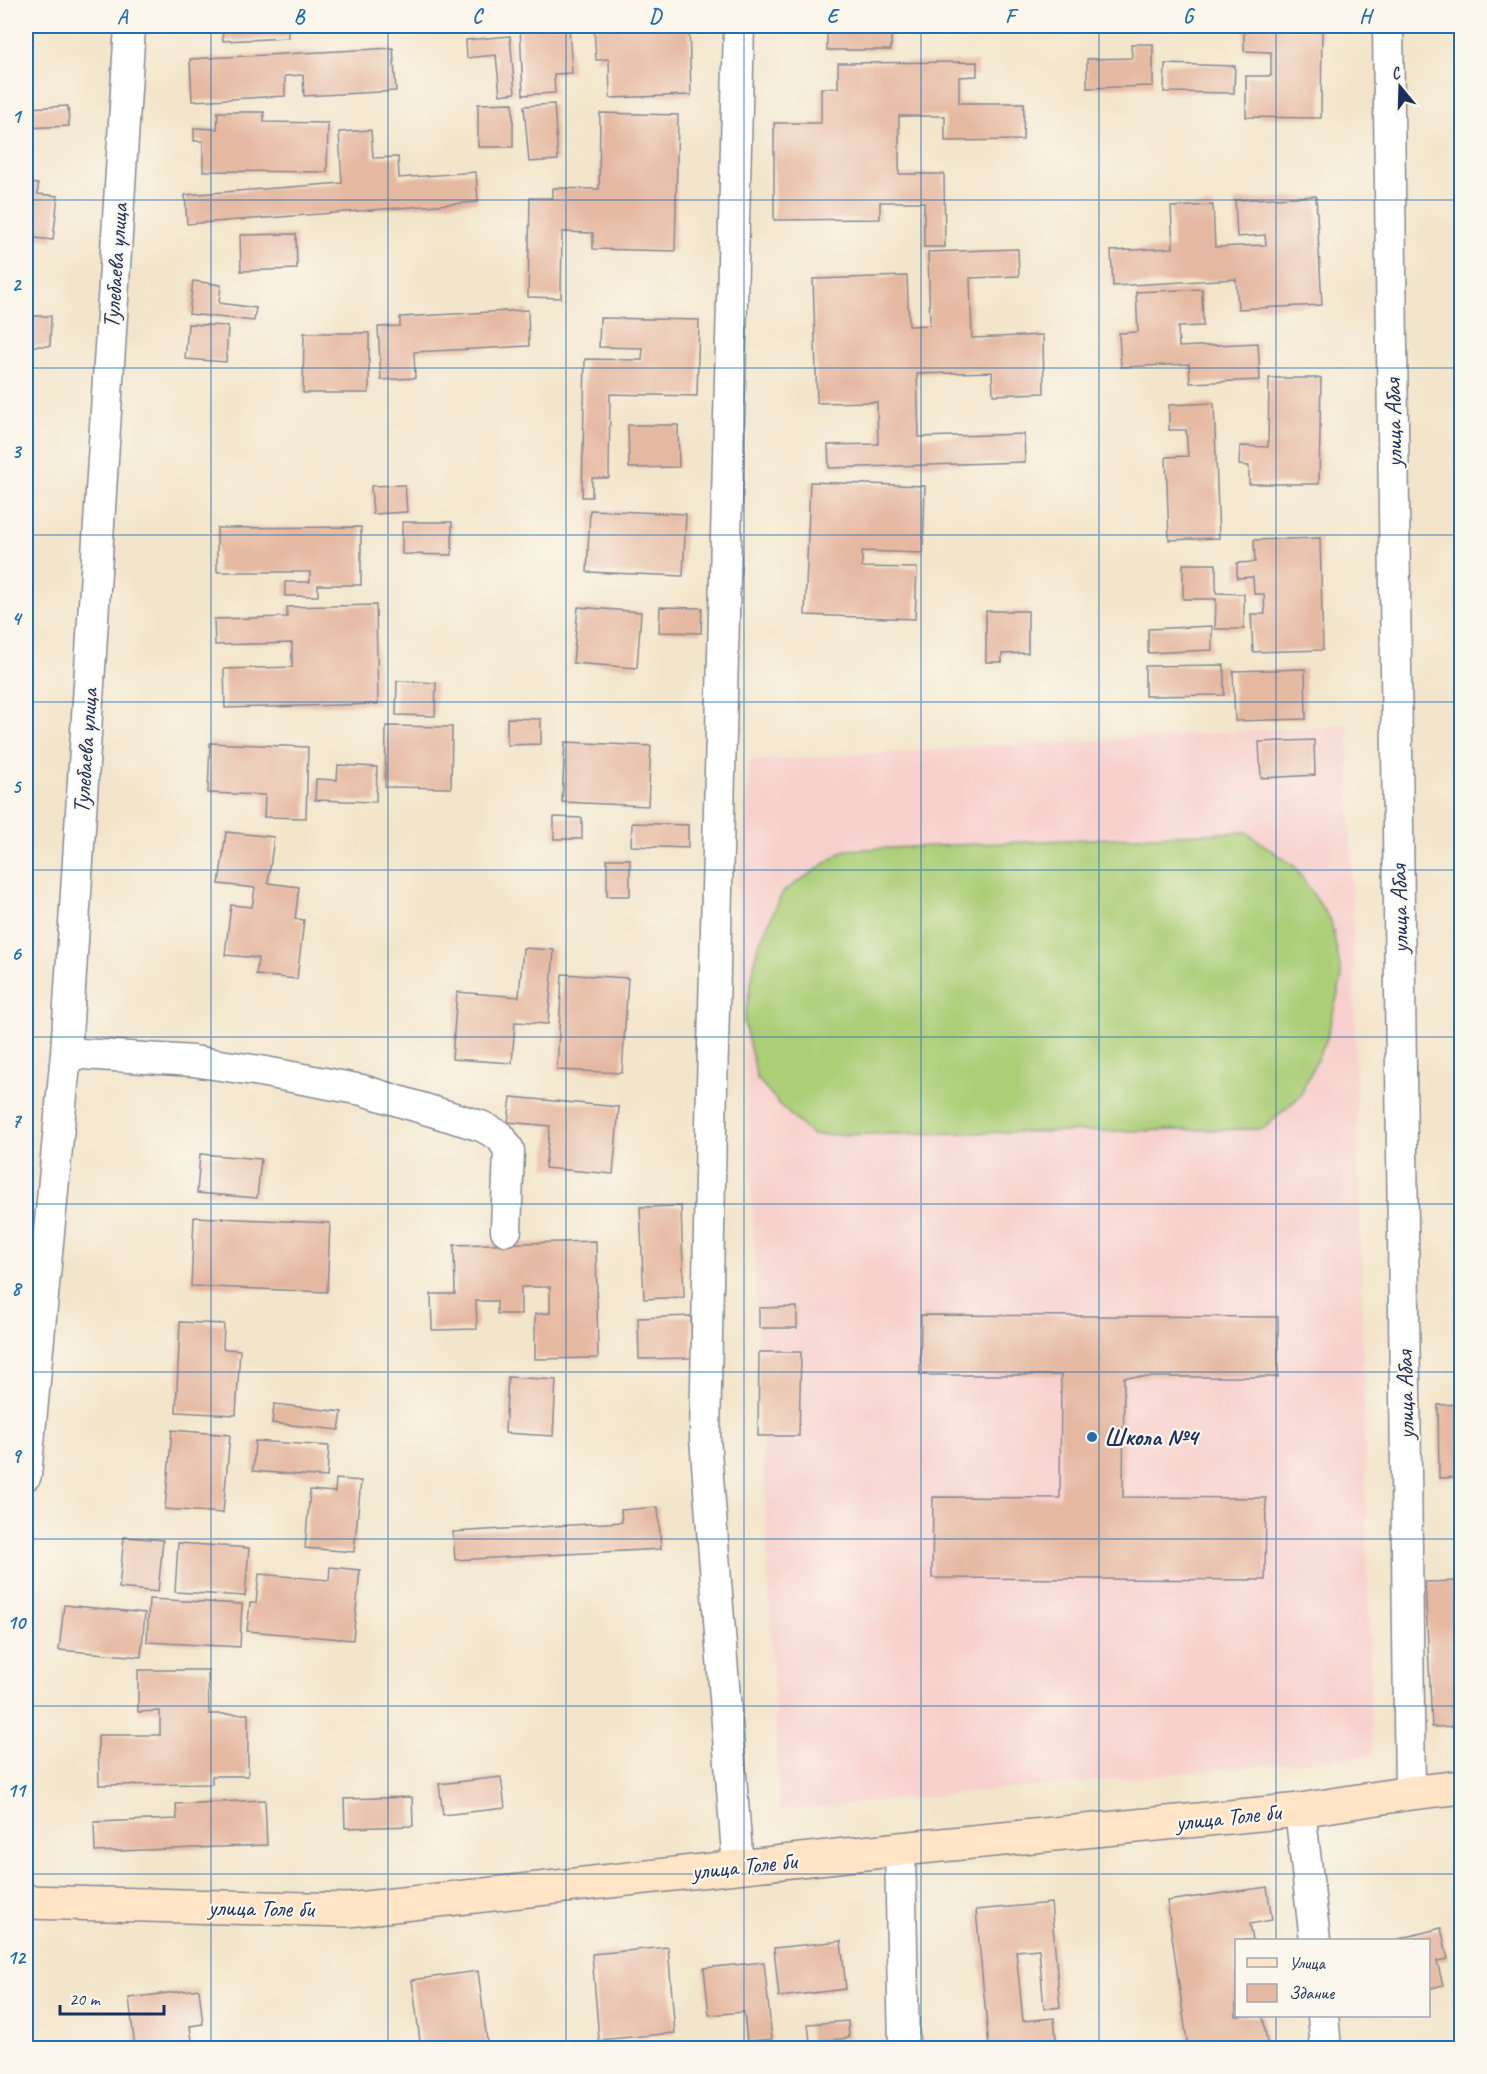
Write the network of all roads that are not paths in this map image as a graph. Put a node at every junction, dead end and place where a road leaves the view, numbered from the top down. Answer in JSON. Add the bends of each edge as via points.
{"nodes":[{"id":1,"x":130,"y":26,"type":"edge"},
{"id":2,"x":739,"y":26,"type":"edge"},
{"id":3,"x":1388,"y":26,"type":"edge"},
{"id":4,"x":66,"y":1053,"type":"junction"},
{"id":5,"x":506,"y":1230,"type":"dead end"},
{"id":6,"x":26,"y":1474,"type":"edge"},
{"id":7,"x":1461,"y":1788,"type":"edge"},
{"id":8,"x":1410,"y":1793,"type":"junction"},
{"id":9,"x":1300,"y":1810,"type":"junction"},
{"id":10,"x":900,"y":1849,"type":"junction"},
{"id":11,"x":738,"y":1867,"type":"junction"},
{"id":12,"x":26,"y":1902,"type":"edge"},
{"id":13,"x":1314,"y":1939,"type":"edge"},
{"id":14,"x":1323,"y":2017,"type":"edge"},
{"id":15,"x":904,"y":2049,"type":"edge"},
{"id":16,"x":1326,"y":2049,"type":"edge"}],
"edges":[{"from":1,"to":4,"type":"street","name":"Тулебаева улица"},
{"from":2,"to":11,"type":"street","via":[[705,1437]]},
{"from":3,"to":8,"type":"street","name":"улица Абая"},
{"from":4,"to":5,"type":"street","via":[[193,1061],[260,1071],[362,1090],[481,1126],[500,1136],[509,1150]]},
{"from":4,"to":6,"type":"street","name":"Тулебаева улица"},
{"from":7,"to":8,"type":"main road","name":"улица Толе би"},
{"from":8,"to":9,"type":"main road","name":"улица Толе би"},
{"from":9,"to":10,"type":"main road","name":"улица Толе би"},
{"from":9,"to":13,"type":"street"},
{"from":10,"to":11,"type":"main road","name":"улица Толе би"},
{"from":10,"to":15,"type":"street"},
{"from":11,"to":12,"type":"main road","name":"улица Толе би","via":[[348,1910]]},
{"from":14,"to":16,"type":"street"}]}
